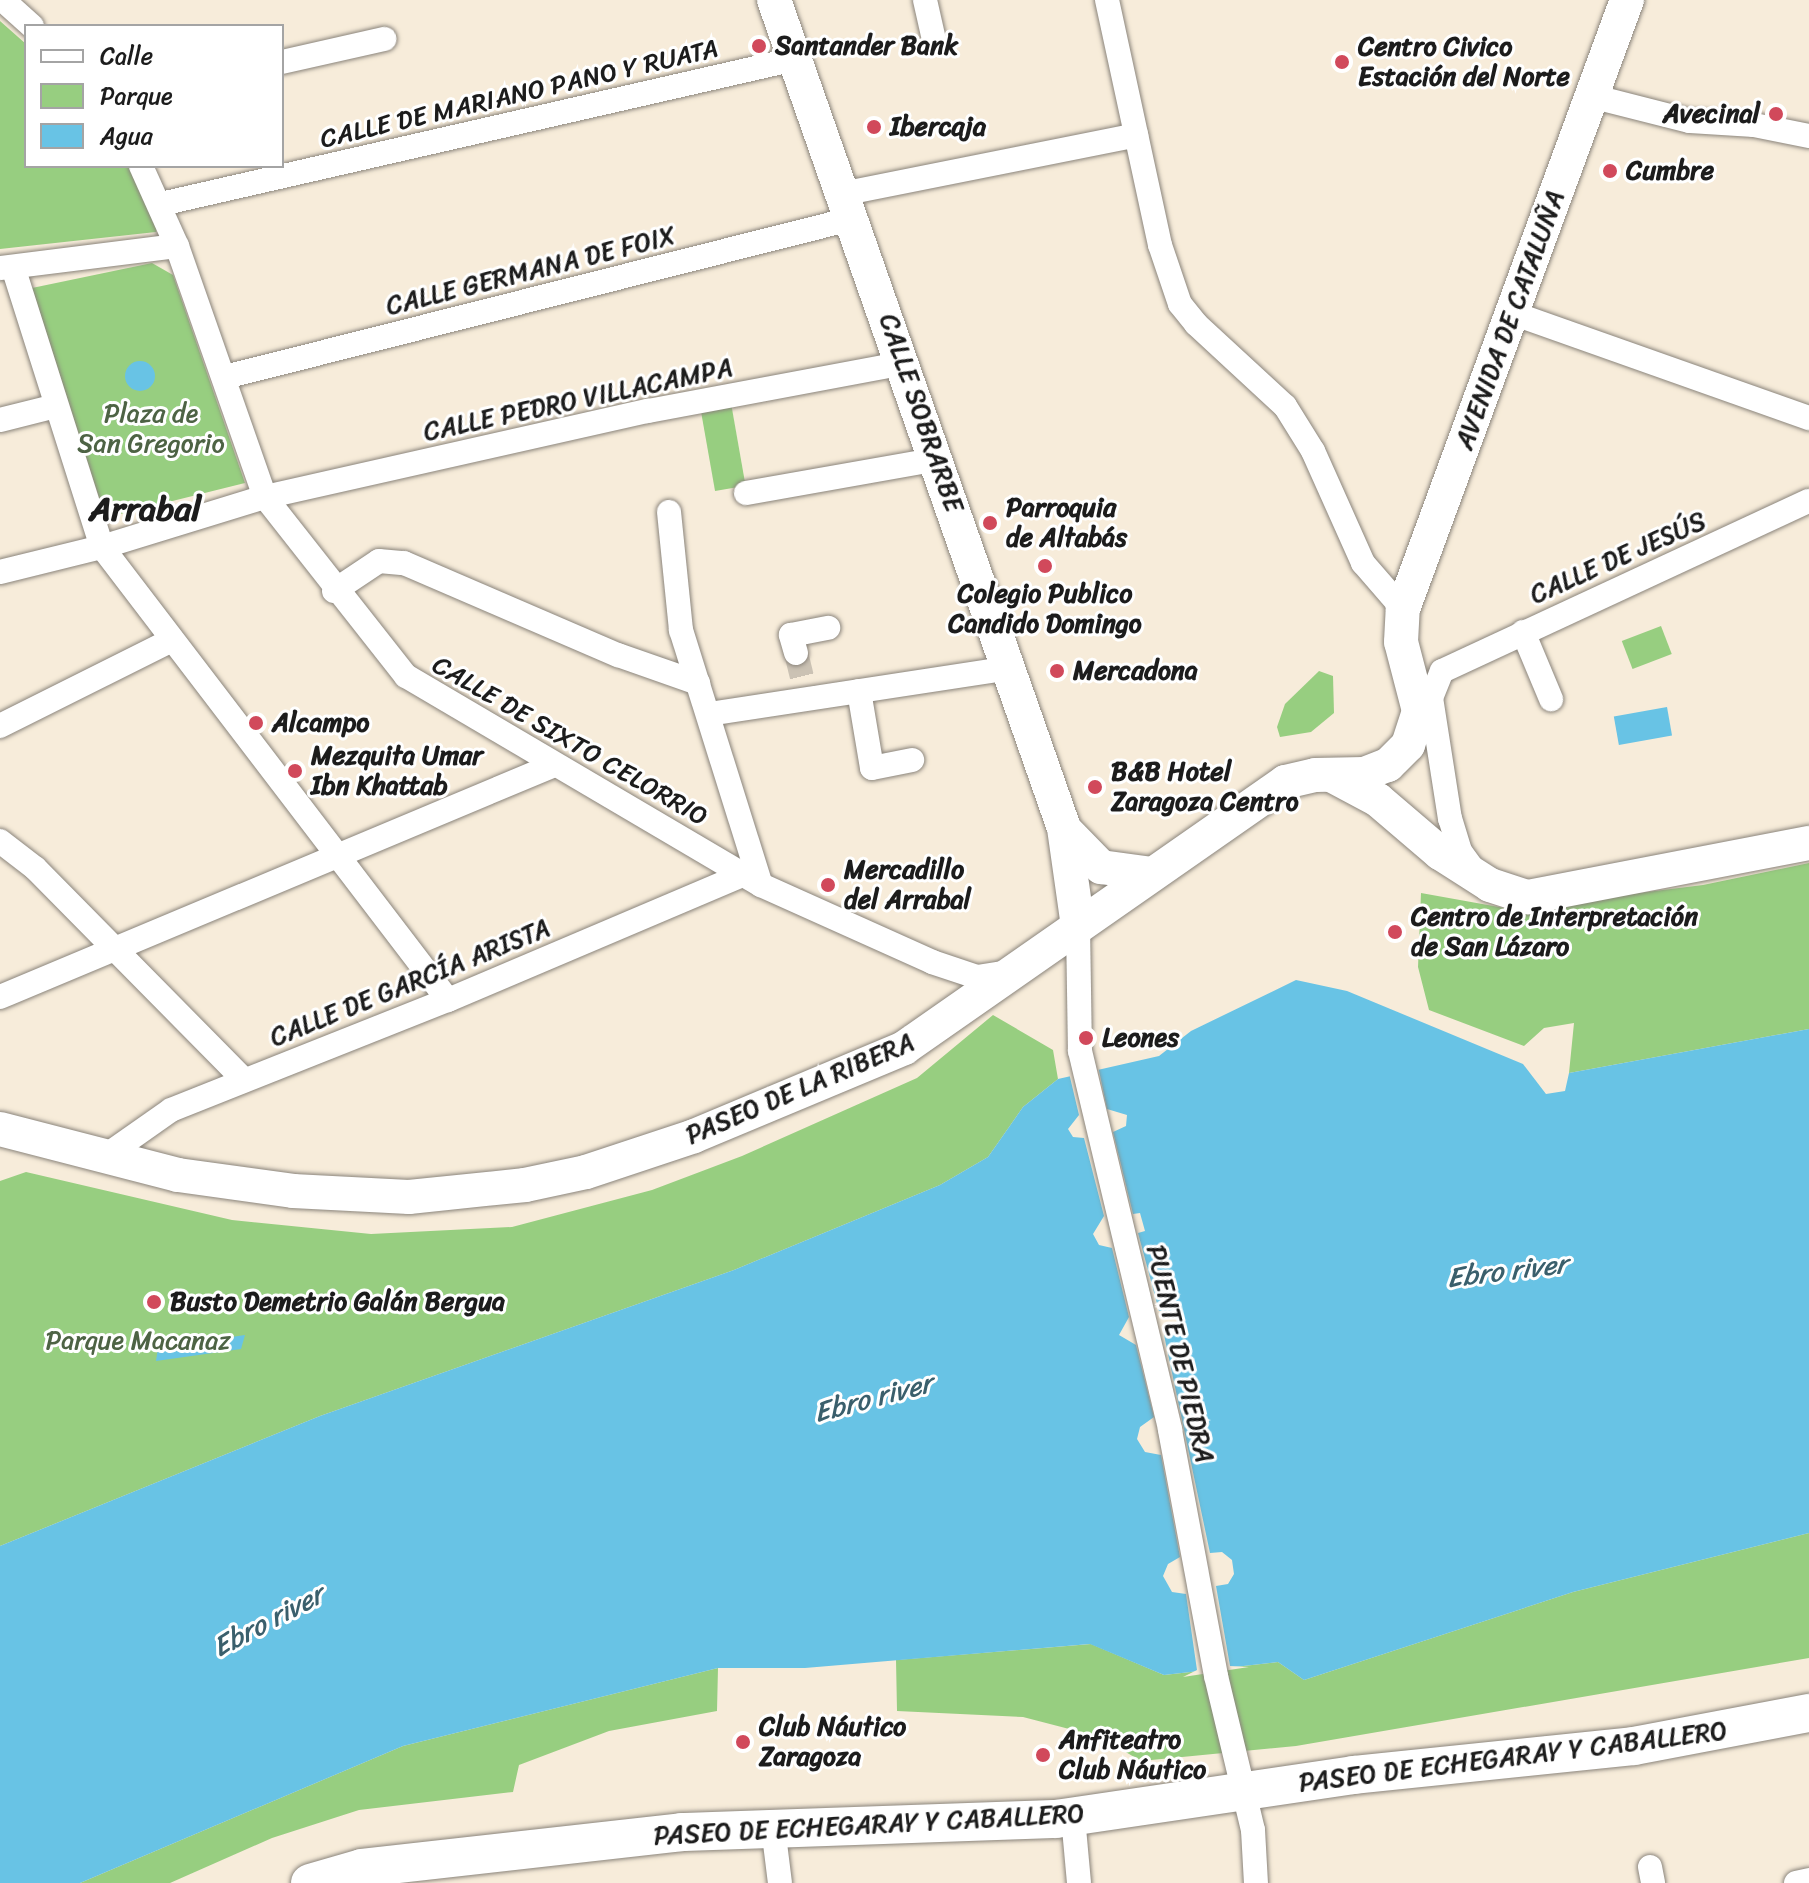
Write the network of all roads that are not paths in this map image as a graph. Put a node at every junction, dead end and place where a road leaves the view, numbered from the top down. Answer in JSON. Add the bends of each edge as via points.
{"nodes":[{"id":1,"x":4,"y":0,"type":"edge"},
{"id":2,"x":774,"y":0,"type":"edge"},
{"id":3,"x":925,"y":0,"type":"edge"},
{"id":4,"x":1107,"y":0,"type":"edge"},
{"id":5,"x":1627,"y":0,"type":"edge"},
{"id":6,"x":30,"y":24,"type":"edge"},
{"id":7,"x":384,"y":39,"type":"dead end"},
{"id":8,"x":934,"y":40,"type":"dead end"},
{"id":9,"x":795,"y":59,"type":"junction"},
{"id":10,"x":284,"y":62,"type":"edge"},
{"id":11,"x":1591,"y":96,"type":"junction"},
{"id":12,"x":1136,"y":135,"type":"junction"},
{"id":13,"x":1809,"y":136,"type":"edge"},
{"id":14,"x":142,"y":168,"type":"edge"},
{"id":15,"x":161,"y":204,"type":"junction"},
{"id":16,"x":846,"y":207,"type":"junction"},
{"id":17,"x":177,"y":246,"type":"junction"},
{"id":18,"x":6,"y":267,"type":"edge"},
{"id":19,"x":1515,"y":314,"type":"junction"},
{"id":20,"x":904,"y":363,"type":"junction"},
{"id":21,"x":225,"y":377,"type":"junction"},
{"id":22,"x":56,"y":406,"type":"junction"},
{"id":23,"x":1809,"y":418,"type":"edge"},
{"id":24,"x":0,"y":420,"type":"edge"},
{"id":25,"x":938,"y":459,"type":"junction"},
{"id":26,"x":746,"y":493,"type":"dead end"},
{"id":27,"x":265,"y":497,"type":"junction"},
{"id":28,"x":1809,"y":501,"type":"edge"},
{"id":29,"x":669,"y":512,"type":"dead end"},
{"id":30,"x":102,"y":547,"type":"junction"},
{"id":31,"x":0,"y":572,"type":"edge"},
{"id":32,"x":334,"y":591,"type":"junction"},
{"id":33,"x":1402,"y":626,"type":"junction"},
{"id":34,"x":828,"y":628,"type":"dead end"},
{"id":35,"x":1523,"y":632,"type":"junction"},
{"id":36,"x":172,"y":640,"type":"junction"},
{"id":37,"x":790,"y":641,"type":"dead end"},
{"id":38,"x":1449,"y":665,"type":"junction"},
{"id":39,"x":995,"y":670,"type":"dead end"},
{"id":40,"x":698,"y":683,"type":"junction"},
{"id":41,"x":859,"y":691,"type":"junction"},
{"id":42,"x":1551,"y":699,"type":"dead end"},
{"id":43,"x":709,"y":714,"type":"junction"},
{"id":44,"x":0,"y":726,"type":"edge"},
{"id":45,"x":912,"y":760,"type":"dead end"},
{"id":46,"x":552,"y":766,"type":"junction"},
{"id":47,"x":1332,"y":775,"type":"junction"},
{"id":48,"x":1064,"y":828,"type":"junction"},
{"id":49,"x":0,"y":841,"type":"edge"},
{"id":50,"x":1809,"y":843,"type":"edge"},
{"id":51,"x":336,"y":857,"type":"junction"},
{"id":52,"x":1151,"y":874,"type":"junction"},
{"id":53,"x":752,"y":880,"type":"junction"},
{"id":54,"x":1486,"y":881,"type":"junction"},
{"id":55,"x":1078,"y":926,"type":"junction"},
{"id":56,"x":116,"y":948,"type":"junction"},
{"id":57,"x":1020,"y":969,"type":"junction"},
{"id":58,"x":0,"y":997,"type":"edge"},
{"id":59,"x":448,"y":1000,"type":"junction"},
{"id":60,"x":244,"y":1080,"type":"junction"},
{"id":61,"x":0,"y":1129,"type":"edge"},
{"id":62,"x":107,"y":1155,"type":"junction"},
{"id":63,"x":1809,"y":1713,"type":"edge"},
{"id":64,"x":1240,"y":1774,"type":"junction"},
{"id":65,"x":1073,"y":1817,"type":"junction"},
{"id":66,"x":773,"y":1827,"type":"junction"},
{"id":67,"x":1809,"y":1880,"type":"edge"},
{"id":68,"x":311,"y":1883,"type":"edge"},
{"id":69,"x":780,"y":1883,"type":"edge"},
{"id":70,"x":1079,"y":1883,"type":"edge"},
{"id":71,"x":1256,"y":1883,"type":"edge"},
{"id":72,"x":1796,"y":1883,"type":"edge"}],
"edges":[{"from":1,"to":6,"type":"street"},
{"from":2,"to":9,"type":"main road","name":"CALLE SOBRARBE"},
{"from":3,"to":8,"type":"street"},
{"from":4,"to":12,"type":"street"},
{"from":5,"to":11,"type":"main road","name":"AVENIDA DE CATALUÑA"},
{"from":7,"to":10,"type":"street"},
{"from":9,"to":15,"type":"street","name":"CALLE DE MARIANO PANO Y RUATA"},
{"from":9,"to":16,"type":"main road","name":"CALLE SOBRARBE"},
{"from":11,"to":13,"type":"street","via":[[1690,121],[1754,125]]},
{"from":11,"to":19,"type":"main road","name":"AVENIDA DE CATALUÑA"},
{"from":12,"to":16,"type":"street","name":"CALLE GERMANA DE FOIX"},
{"from":12,"to":33,"type":"street","via":[[1160,245],[1180,304],[1285,406],[1313,451],[1363,563]]},
{"from":14,"to":15,"type":"street","name":"CALLE DE SIXTO CELORRIO"},
{"from":15,"to":17,"type":"street","name":"CALLE DE SIXTO CELORRIO"},
{"from":16,"to":20,"type":"main road","name":"CALLE SOBRARBE"},
{"from":16,"to":21,"type":"street","name":"CALLE GERMANA DE FOIX"},
{"from":17,"to":18,"type":"street"},
{"from":17,"to":21,"type":"street","name":"CALLE DE SIXTO CELORRIO"},
{"from":18,"to":22,"type":"street"},
{"from":19,"to":23,"type":"street"},
{"from":19,"to":33,"type":"main road","name":"AVENIDA DE CATALUÑA"},
{"from":20,"to":25,"type":"main road","name":"CALLE SOBRARBE"},
{"from":20,"to":27,"type":"street","name":"CALLE PEDRO VILLACAMPA","via":[[648,411]]},
{"from":21,"to":27,"type":"street","name":"CALLE DE SIXTO CELORRIO"},
{"from":22,"to":24,"type":"street"},
{"from":22,"to":30,"type":"street"},
{"from":25,"to":26,"type":"street"},
{"from":25,"to":48,"type":"main road","name":"CALLE SOBRARBE"},
{"from":27,"to":30,"type":"street"},
{"from":27,"to":32,"type":"street","name":"CALLE DE SIXTO CELORRIO"},
{"from":28,"to":35,"type":"street","name":"CALLE DE JESÚS"},
{"from":29,"to":40,"type":"street","via":[[681,630]]},
{"from":30,"to":31,"type":"street"},
{"from":30,"to":36,"type":"street"},
{"from":32,"to":40,"type":"street","via":[[379,561],[404,563],[618,655]]},
{"from":32,"to":46,"type":"street","name":"CALLE DE SIXTO CELORRIO","via":[[406,676]]},
{"from":33,"to":38,"type":"street","via":[[1424,660]]},
{"from":33,"to":47,"type":"main road","via":[[1419,711],[1408,745],[1376,771]]},
{"from":34,"to":37,"type":"street"},
{"from":35,"to":38,"type":"street","name":"CALLE DE JESÚS"},
{"from":35,"to":42,"type":"street"},
{"from":36,"to":44,"type":"street"},
{"from":36,"to":51,"type":"street"},
{"from":38,"to":54,"type":"street","via":[[1433,684],[1431,698],[1450,819],[1460,851]]},
{"from":39,"to":41,"type":"street"},
{"from":40,"to":43,"type":"street"},
{"from":41,"to":43,"type":"street"},
{"from":41,"to":45,"type":"street","via":[[872,768]]},
{"from":43,"to":53,"type":"street"},
{"from":46,"to":51,"type":"street"},
{"from":46,"to":53,"type":"street","name":"CALLE DE SIXTO CELORRIO"},
{"from":47,"to":52,"type":"main road","name":"PASEO DE LA RIBERA","via":[[1285,782]]},
{"from":47,"to":54,"type":"main road","via":[[1378,800],[1440,853]]},
{"from":48,"to":52,"type":"main road","name":"CALLE SOBRARBE","via":[[1101,867]]},
{"from":48,"to":55,"type":"main road","name":"CALLE SOBRARBE"},
{"from":49,"to":56,"type":"street"},
{"from":50,"to":54,"type":"main road","via":[[1528,897]]},
{"from":51,"to":56,"type":"street"},
{"from":51,"to":59,"type":"street"},
{"from":52,"to":55,"type":"main road","name":"PASEO DE LA RIBERA"},
{"from":53,"to":57,"type":"street","name":"CALLE DE SIXTO CELORRIO","via":[[869,936],[977,977]]},
{"from":53,"to":59,"type":"street","name":"CALLE DE GARCÍA ARISTA"},
{"from":55,"to":57,"type":"main road","name":"PASEO DE LA RIBERA"},
{"from":55,"to":64,"type":"street","name":"PUENTE DE PIEDRA","via":[[1080,1051],[1170,1430]]},
{"from":56,"to":58,"type":"street"},
{"from":56,"to":60,"type":"street"},
{"from":57,"to":62,"type":"main road","name":"PASEO DE LA RIBERA","via":[[882,1059],[642,1155],[525,1185],[409,1197],[308,1192],[190,1177]]},
{"from":59,"to":60,"type":"street","name":"CALLE DE GARCÍA ARISTA"},
{"from":60,"to":62,"type":"street","name":"CALLE DE GARCÍA ARISTA","via":[[171,1110]]},
{"from":61,"to":62,"type":"main road","name":"PASEO DE LA RIBERA"},
{"from":63,"to":64,"type":"main road","name":"PASEO DE ECHEGARAY Y CABALLERO","via":[[1634,1746],[1354,1775]]},
{"from":64,"to":65,"type":"main road","name":"PASEO DE ECHEGARAY Y CABALLERO"},
{"from":64,"to":71,"type":"street","name":"PUENTE DE PIEDRA","via":[[1253,1830]]},
{"from":65,"to":66,"type":"main road","name":"PASEO DE ECHEGARAY Y CABALLERO"},
{"from":65,"to":70,"type":"street"},
{"from":66,"to":68,"type":"main road","name":"PASEO DE ECHEGARAY Y CABALLERO","via":[[532,1846],[362,1868]]},
{"from":66,"to":69,"type":"street"},
{"from":67,"to":72,"type":"street"}]}
